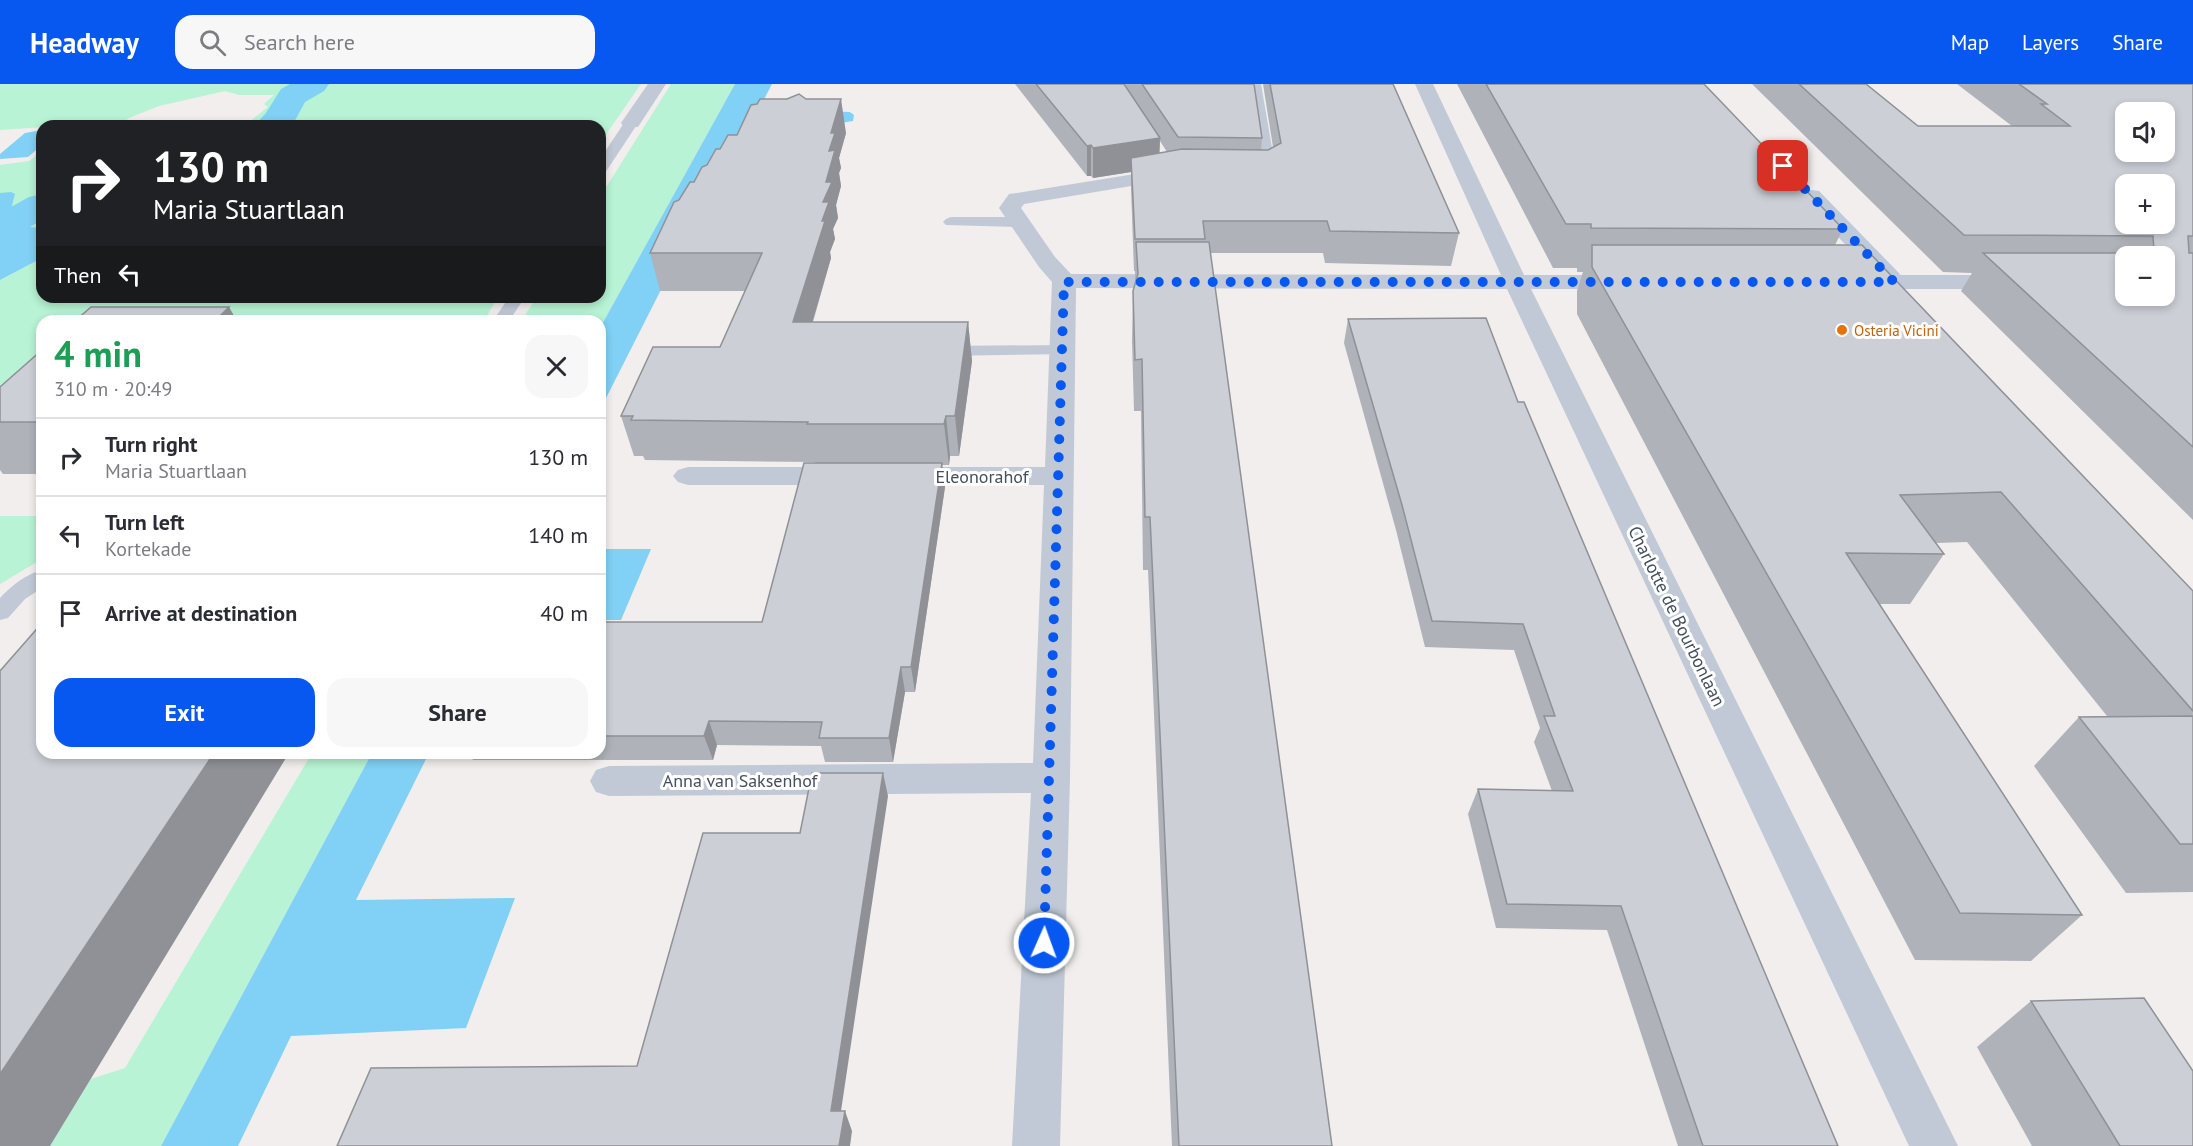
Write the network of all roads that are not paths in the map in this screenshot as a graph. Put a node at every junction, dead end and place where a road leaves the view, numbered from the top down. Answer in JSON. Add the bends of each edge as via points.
{"nodes":[{"id":1,"x":657,"y":84,"type":"edge"},
{"id":2,"x":1255,"y":84,"type":"edge"},
{"id":3,"x":1424,"y":84,"type":"edge"},
{"id":4,"x":631,"y":123,"type":"joint"},
{"id":5,"x":606,"y":161,"type":"edge"},
{"id":6,"x":1174,"y":171,"type":"edge"},
{"id":7,"x":1242,"y":174,"type":"edge"},
{"id":8,"x":1795,"y":179,"type":"edge"},
{"id":9,"x":951,"y":222,"type":"dead end"},
{"id":10,"x":1020,"y":222,"type":"junction"},
{"id":11,"x":1064,"y":282,"type":"junction"},
{"id":12,"x":1516,"y":282,"type":"junction"},
{"id":13,"x":1647,"y":282,"type":"edge"},
{"id":14,"x":1824,"y":282,"type":"edge"},
{"id":15,"x":1894,"y":282,"type":"junction"},
{"id":16,"x":2033,"y":282,"type":"edge"},
{"id":17,"x":1915,"y":304,"type":"edge"},
{"id":18,"x":1062,"y":350,"type":"junction"},
{"id":19,"x":926,"y":351,"type":"edge"},
{"id":20,"x":688,"y":476,"type":"dead end"},
{"id":21,"x":1059,"y":476,"type":"junction"},
{"id":22,"x":36,"y":581,"type":"edge"},
{"id":23,"x":0,"y":612,"type":"edge"},
{"id":24,"x":1051,"y":778,"type":"junction"},
{"id":25,"x":609,"y":781,"type":"dead end"},
{"id":26,"x":1036,"y":1146,"type":"edge"},
{"id":27,"x":1934,"y":1146,"type":"edge"}],
"edges":[{"from":1,"to":4,"type":"street"},
{"from":2,"to":7,"type":"lane","via":[[1269,171]]},
{"from":3,"to":12,"type":"street","name":"Charlotte de Bourbonlaan"},
{"from":4,"to":5,"type":"lane"},
{"from":6,"to":10,"type":"street","via":[[1017,199],[1010,208]]},
{"from":8,"to":15,"type":"street"},
{"from":9,"to":10,"type":"lane"},
{"from":10,"to":11,"type":"street"},
{"from":11,"to":12,"type":"street"},
{"from":11,"to":18,"type":"street"},
{"from":12,"to":13,"type":"street"},
{"from":12,"to":27,"type":"street","name":"Charlotte de Bourbonlaan"},
{"from":14,"to":15,"type":"street"},
{"from":15,"to":16,"type":"street"},
{"from":15,"to":17,"type":"street"},
{"from":18,"to":19,"type":"lane"},
{"from":18,"to":21,"type":"street"},
{"from":20,"to":21,"type":"street","name":"Eleonorahof"},
{"from":21,"to":24,"type":"street"},
{"from":22,"to":23,"type":"lane"},
{"from":24,"to":25,"type":"street","name":"Anna van Saksenhof"},
{"from":24,"to":26,"type":"street"}]}
